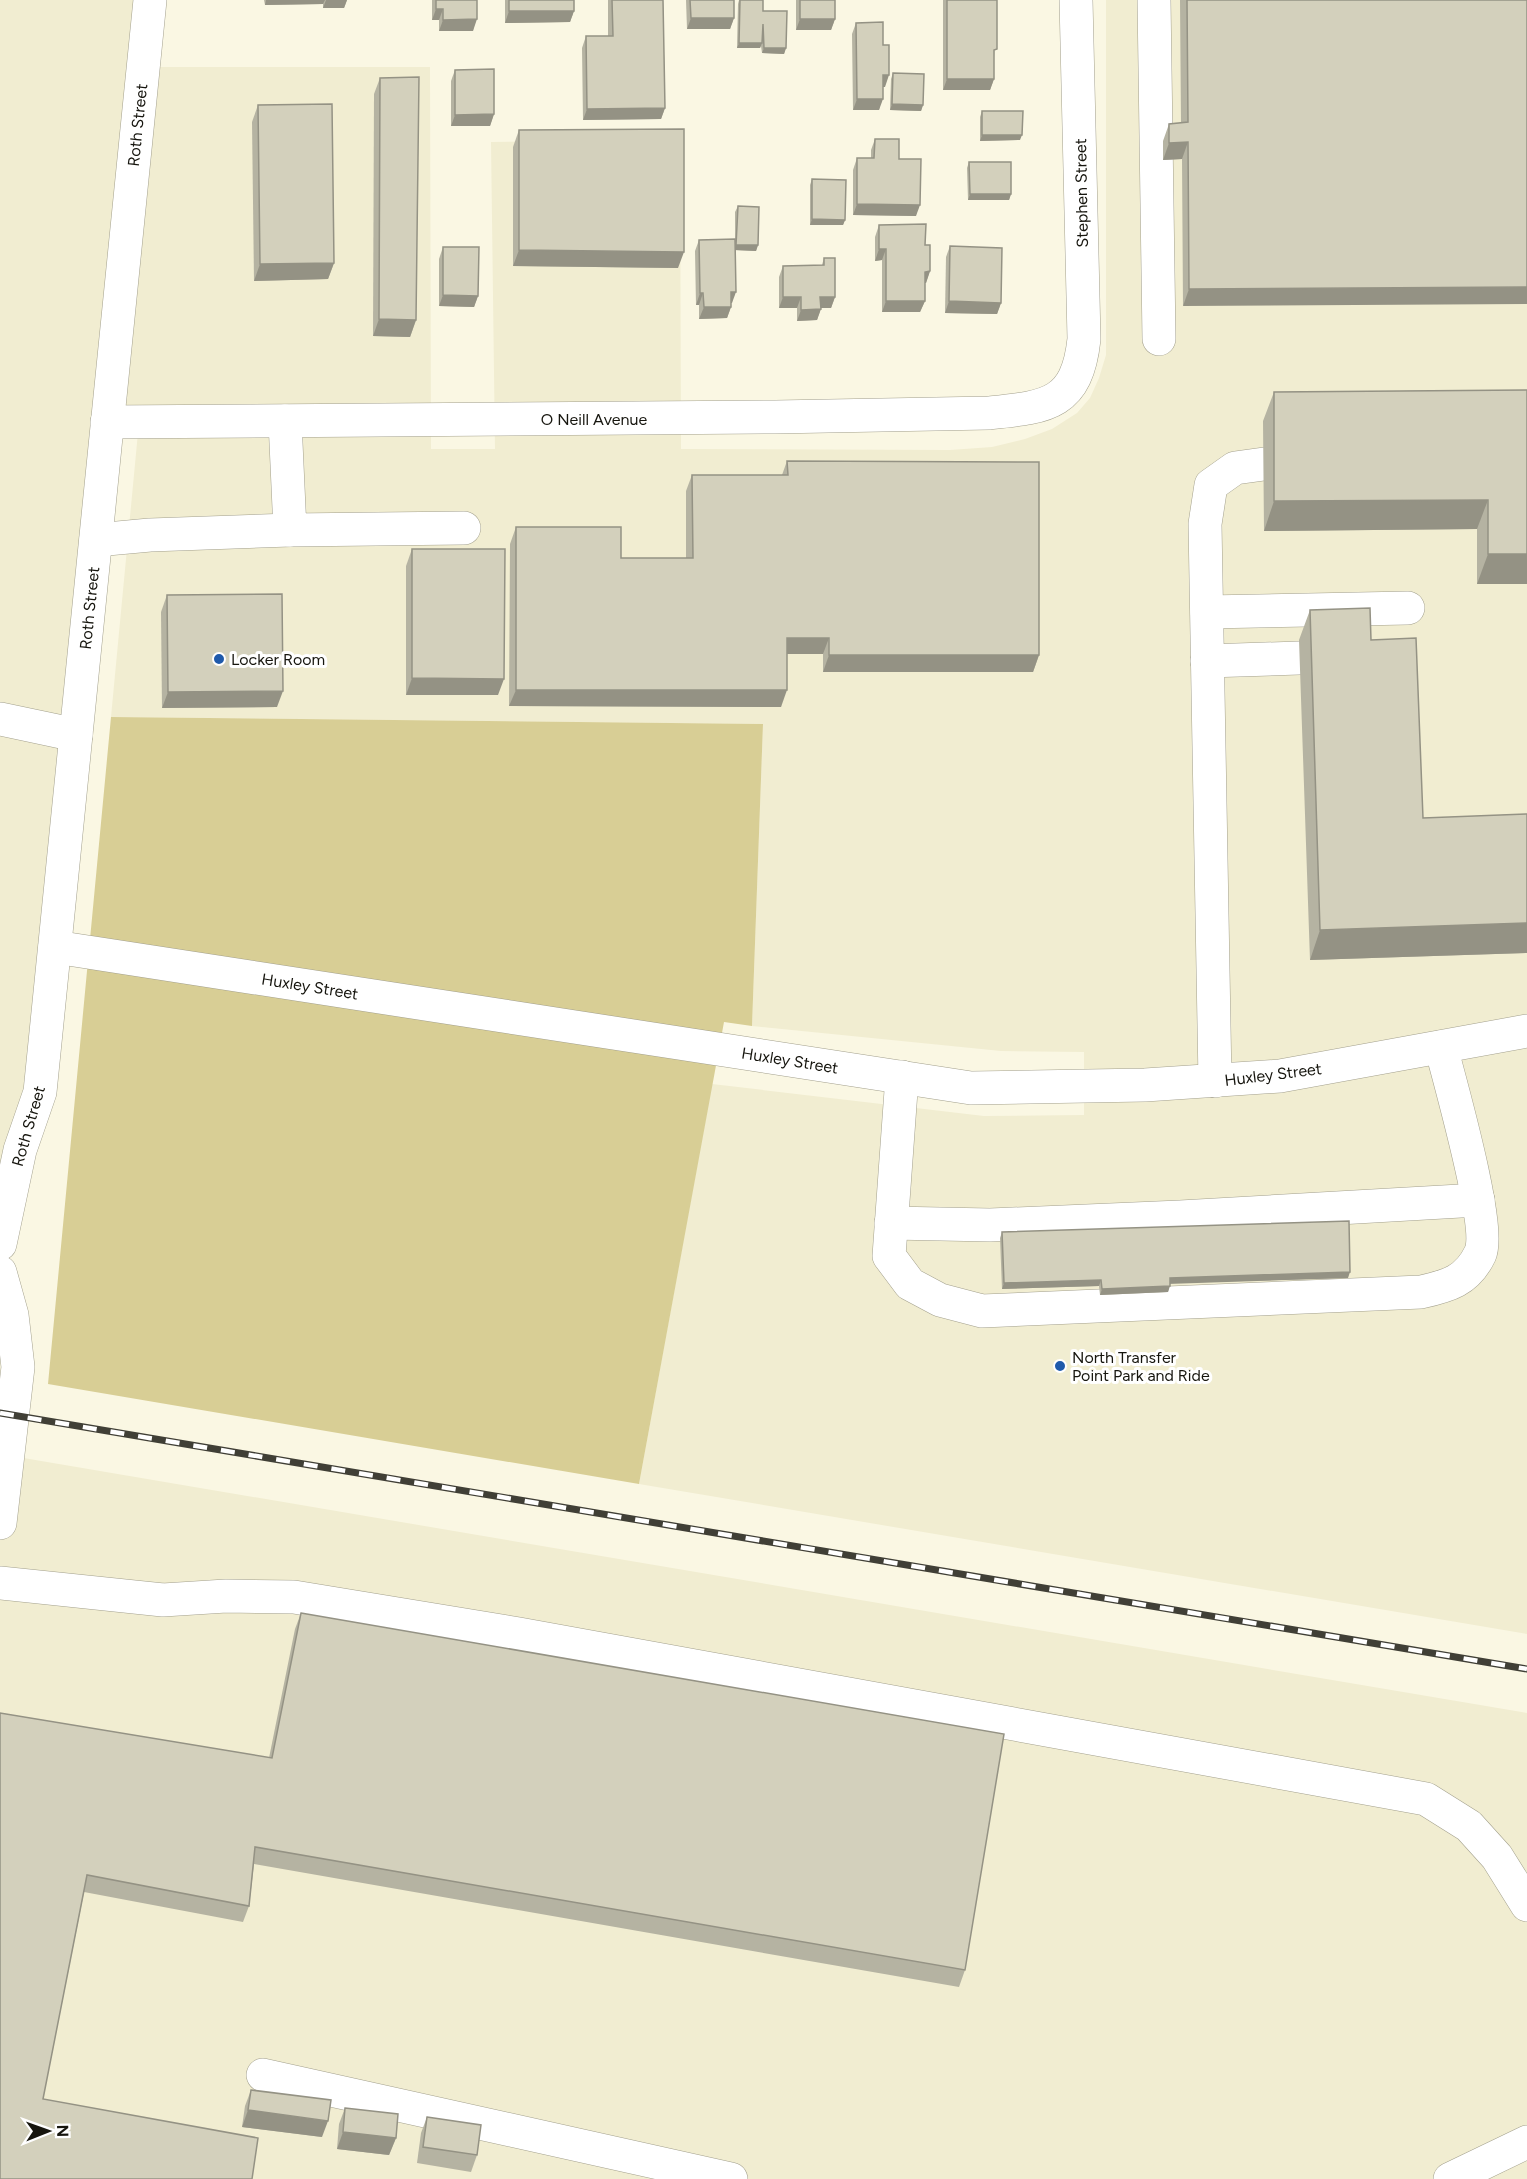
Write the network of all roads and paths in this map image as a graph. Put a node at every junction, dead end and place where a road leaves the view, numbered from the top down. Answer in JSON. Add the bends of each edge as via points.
{"nodes":[{"id":1,"x":150,"y":0,"type":"edge"},
{"id":2,"x":1077,"y":0,"type":"edge"},
{"id":3,"x":1154,"y":0,"type":"edge"},
{"id":4,"x":1159,"y":339,"type":"dead end"},
{"id":5,"x":1071,"y":383,"type":"joint"},
{"id":6,"x":285,"y":421,"type":"junction"},
{"id":7,"x":107,"y":422,"type":"junction"},
{"id":8,"x":1264,"y":464,"type":"dead end"},
{"id":9,"x":464,"y":528,"type":"dead end"},
{"id":10,"x":290,"y":530,"type":"junction"},
{"id":11,"x":96,"y":540,"type":"junction"},
{"id":12,"x":1408,"y":608,"type":"dead end"},
{"id":13,"x":1207,"y":612,"type":"junction"},
{"id":14,"x":1299,"y":658,"type":"dead end"},
{"id":15,"x":1207,"y":661,"type":"junction"},
{"id":16,"x":0,"y":719,"type":"edge"},
{"id":17,"x":76,"y":735,"type":"junction"},
{"id":18,"x":55,"y":947,"type":"junction"},
{"id":19,"x":1527,"y":1031,"type":"edge"},
{"id":20,"x":1441,"y":1047,"type":"junction"},
{"id":21,"x":902,"y":1077,"type":"junction"},
{"id":22,"x":1215,"y":1081,"type":"junction"},
{"id":23,"x":1478,"y":1200,"type":"junction"},
{"id":24,"x":3,"y":1214,"type":"edge"},
{"id":25,"x":891,"y":1223,"type":"junction"},
{"id":26,"x":0,"y":1244,"type":"edge"},
{"id":27,"x":0,"y":1272,"type":"edge"},
{"id":28,"x":0,"y":1523,"type":"edge"},
{"id":29,"x":0,"y":1582,"type":"edge"},
{"id":30,"x":1527,"y":1905,"type":"edge"},
{"id":31,"x":263,"y":2075,"type":"dead end"},
{"id":32,"x":1527,"y":2142,"type":"edge"},
{"id":33,"x":731,"y":2179,"type":"edge"},
{"id":34,"x":1450,"y":2179,"type":"edge"}],
"edges":[{"from":1,"to":7,"type":"street","name":"Roth Street"},
{"from":2,"to":5,"type":"street","name":"Stephen Street","via":[[1083,339],[1078,373]]},
{"from":3,"to":4,"type":"street"},
{"from":5,"to":6,"type":"street","name":"O Neill Avenue","via":[[1055,400],[989,413]]},
{"from":6,"to":7,"type":"street","name":"O Neill Avenue"},
{"from":6,"to":10,"type":"street"},
{"from":7,"to":11,"type":"street","name":"Roth Street"},
{"from":8,"to":13,"type":"street","via":[[1235,468],[1211,485],[1205,524]]},
{"from":9,"to":10,"type":"street"},
{"from":10,"to":11,"type":"street"},
{"from":11,"to":17,"type":"street","name":"Roth Street"},
{"from":12,"to":13,"type":"street"},
{"from":13,"to":15,"type":"street"},
{"from":14,"to":15,"type":"street"},
{"from":15,"to":22,"type":"street"},
{"from":16,"to":17,"type":"street"},
{"from":17,"to":18,"type":"street","name":"Roth Street"},
{"from":18,"to":21,"type":"street","name":"Huxley Street"},
{"from":18,"to":24,"type":"street","name":"Roth Street","via":[[40,1092]]},
{"from":19,"to":20,"type":"street","name":"Huxley Street"},
{"from":20,"to":22,"type":"street","name":"Huxley Street","via":[[1280,1076]]},
{"from":20,"to":23,"type":"street"},
{"from":21,"to":22,"type":"street","name":"Huxley Street","via":[[971,1088]]},
{"from":21,"to":25,"type":"street"},
{"from":23,"to":25,"type":"street","via":[[990,1226]]},
{"from":23,"to":25,"type":"street","via":[[1484,1233],[1481,1253],[1465,1275],[1450,1285],[1431,1290],[994,1311],[940,1300],[910,1284],[889,1256]]},
{"from":24,"to":26,"type":"street","name":"Roth Street"},
{"from":27,"to":28,"type":"street","via":[[12,1315],[18,1367]]},
{"from":29,"to":30,"type":"street","via":[[163,1600],[294,1597],[519,1634],[1426,1799],[1469,1826],[1497,1857]]},
{"from":31,"to":33,"type":"street"},
{"from":32,"to":34,"type":"street"}]}
